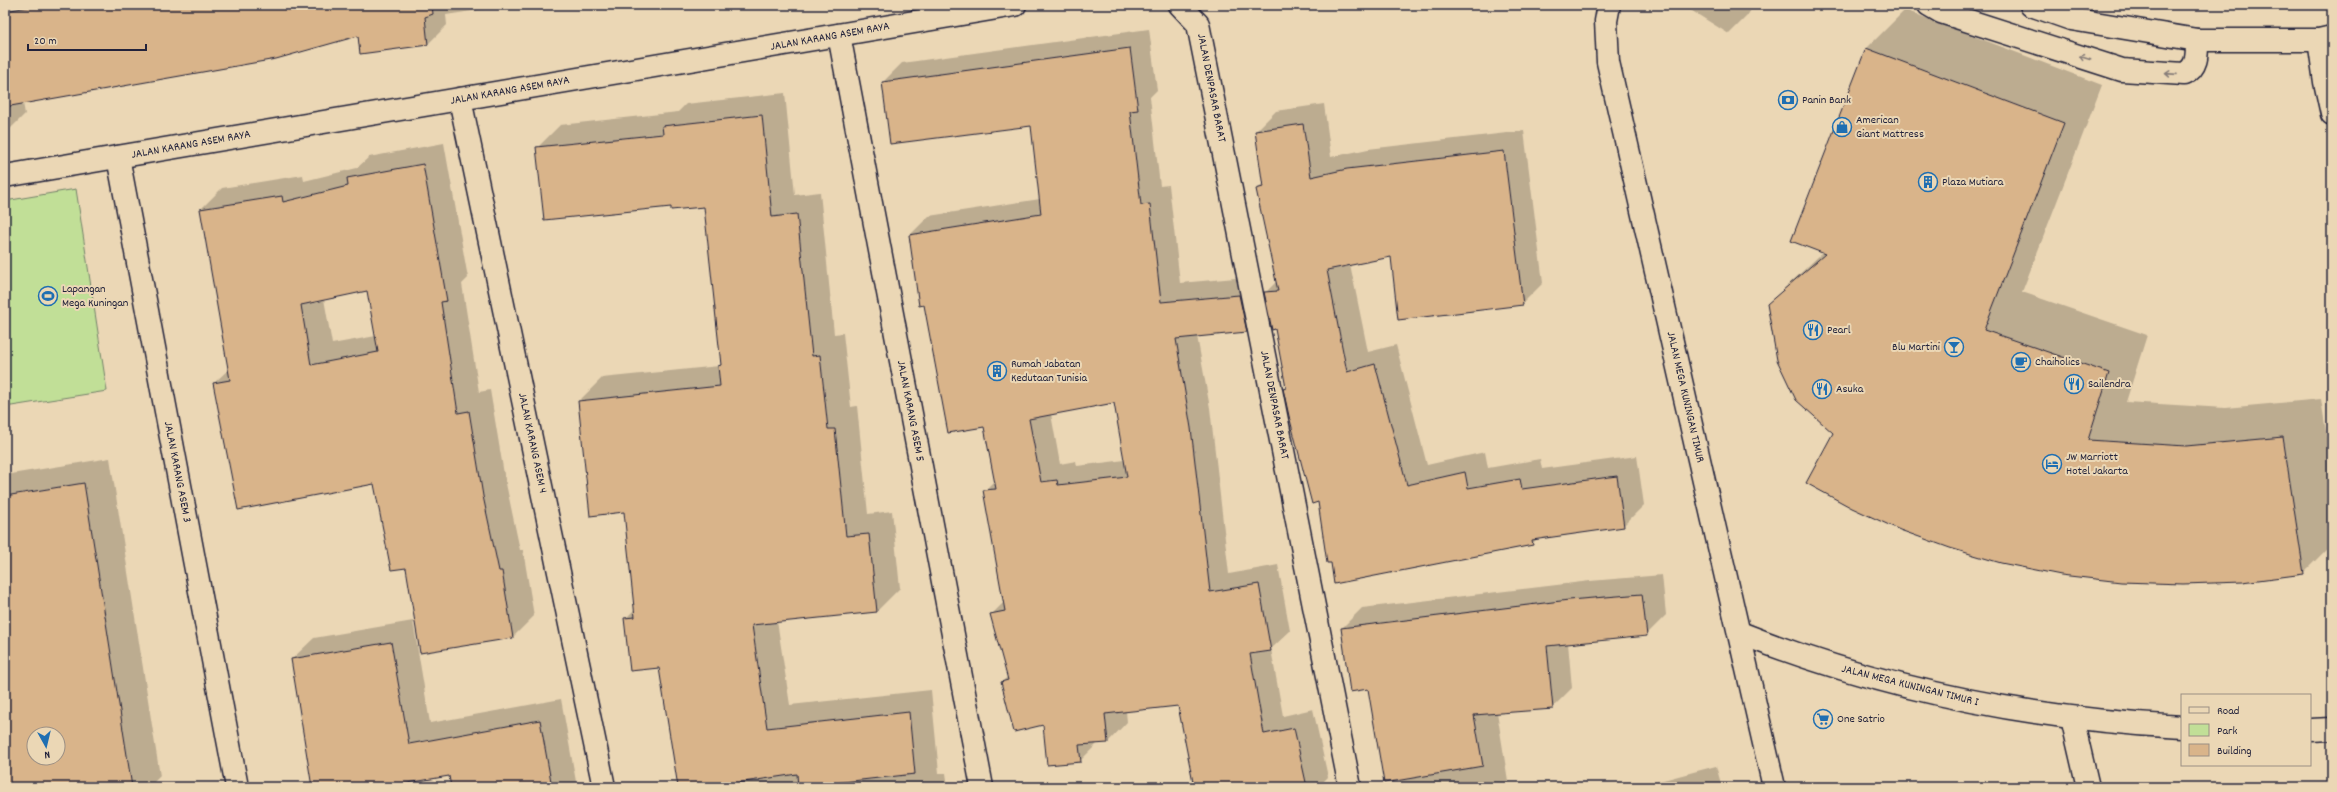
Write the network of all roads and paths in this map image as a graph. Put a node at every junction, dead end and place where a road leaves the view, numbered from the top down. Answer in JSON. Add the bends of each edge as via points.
{"nodes":[{"id":1,"x":1015,"y":5,"type":"edge"},
{"id":2,"x":1180,"y":5,"type":"edge"},
{"id":3,"x":1608,"y":5,"type":"edge"},
{"id":4,"x":1929,"y":5,"type":"edge"},
{"id":5,"x":2031,"y":5,"type":"edge"},
{"id":6,"x":839,"y":35,"type":"junction"},
{"id":7,"x":2325,"y":38,"type":"edge"},
{"id":8,"x":2198,"y":40,"type":"junction"},
{"id":9,"x":460,"y":99,"type":"junction"},
{"id":10,"x":2332,"y":114,"type":"edge"},
{"id":11,"x":118,"y":157,"type":"junction"},
{"id":12,"x":5,"y":176,"type":"edge"},
{"id":13,"x":1740,"y":633,"type":"junction"},
{"id":14,"x":2081,"y":719,"type":"junction"},
{"id":15,"x":2181,"y":727,"type":"edge"},
{"id":16,"x":2332,"y":729,"type":"edge"},
{"id":17,"x":2311,"y":730,"type":"edge"},
{"id":18,"x":237,"y":787,"type":"edge"},
{"id":19,"x":604,"y":787,"type":"edge"},
{"id":20,"x":982,"y":787,"type":"edge"},
{"id":21,"x":1350,"y":787,"type":"edge"},
{"id":22,"x":1774,"y":787,"type":"edge"},
{"id":23,"x":2089,"y":787,"type":"edge"}],
"edges":[{"from":1,"to":6,"type":"street","name":"JALAN KARANG ASEM RAYA"},
{"from":2,"to":21,"type":"street","name":"JALAN DENPASAR BARAT","via":[[1198,24]]},
{"from":3,"to":13,"type":"street","name":"JALAN MEGA KUNINGAN TIMUR","via":[[1608,62]]},
{"from":8,"to":4,"type":"street","one_way":true,"via":[[2197,59],[2189,72],[2184,74],[2122,70],[1941,12]]},
{"from":5,"to":8,"type":"street","via":[[2071,19]]},
{"from":6,"to":9,"type":"street","name":"JALAN KARANG ASEM RAYA"},
{"from":6,"to":20,"type":"street","name":"JALAN KARANG ASEM 5"},
{"from":7,"to":8,"type":"street"},
{"from":7,"to":10,"type":"street","via":[[2324,82]]},
{"from":9,"to":11,"type":"street","name":"JALAN KARANG ASEM RAYA"},
{"from":9,"to":19,"type":"street","name":"JALAN KARANG ASEM 4"},
{"from":11,"to":12,"type":"street","name":"JALAN KARANG ASEM RAYA"},
{"from":11,"to":18,"type":"street","name":"JALAN KARANG ASEM 3"},
{"from":13,"to":14,"type":"street","name":"JALAN MEGA KUNINGAN TIMUR I","via":[[1797,656],[1876,680],[1956,700]]},
{"from":13,"to":22,"type":"street","name":"JALAN MEGA KUNINGAN TIMUR"},
{"from":14,"to":15,"type":"street","name":"JALAN MEGA KUNINGAN TIMUR I"},
{"from":14,"to":23,"type":"street"},
{"from":16,"to":17,"type":"street"}]}
